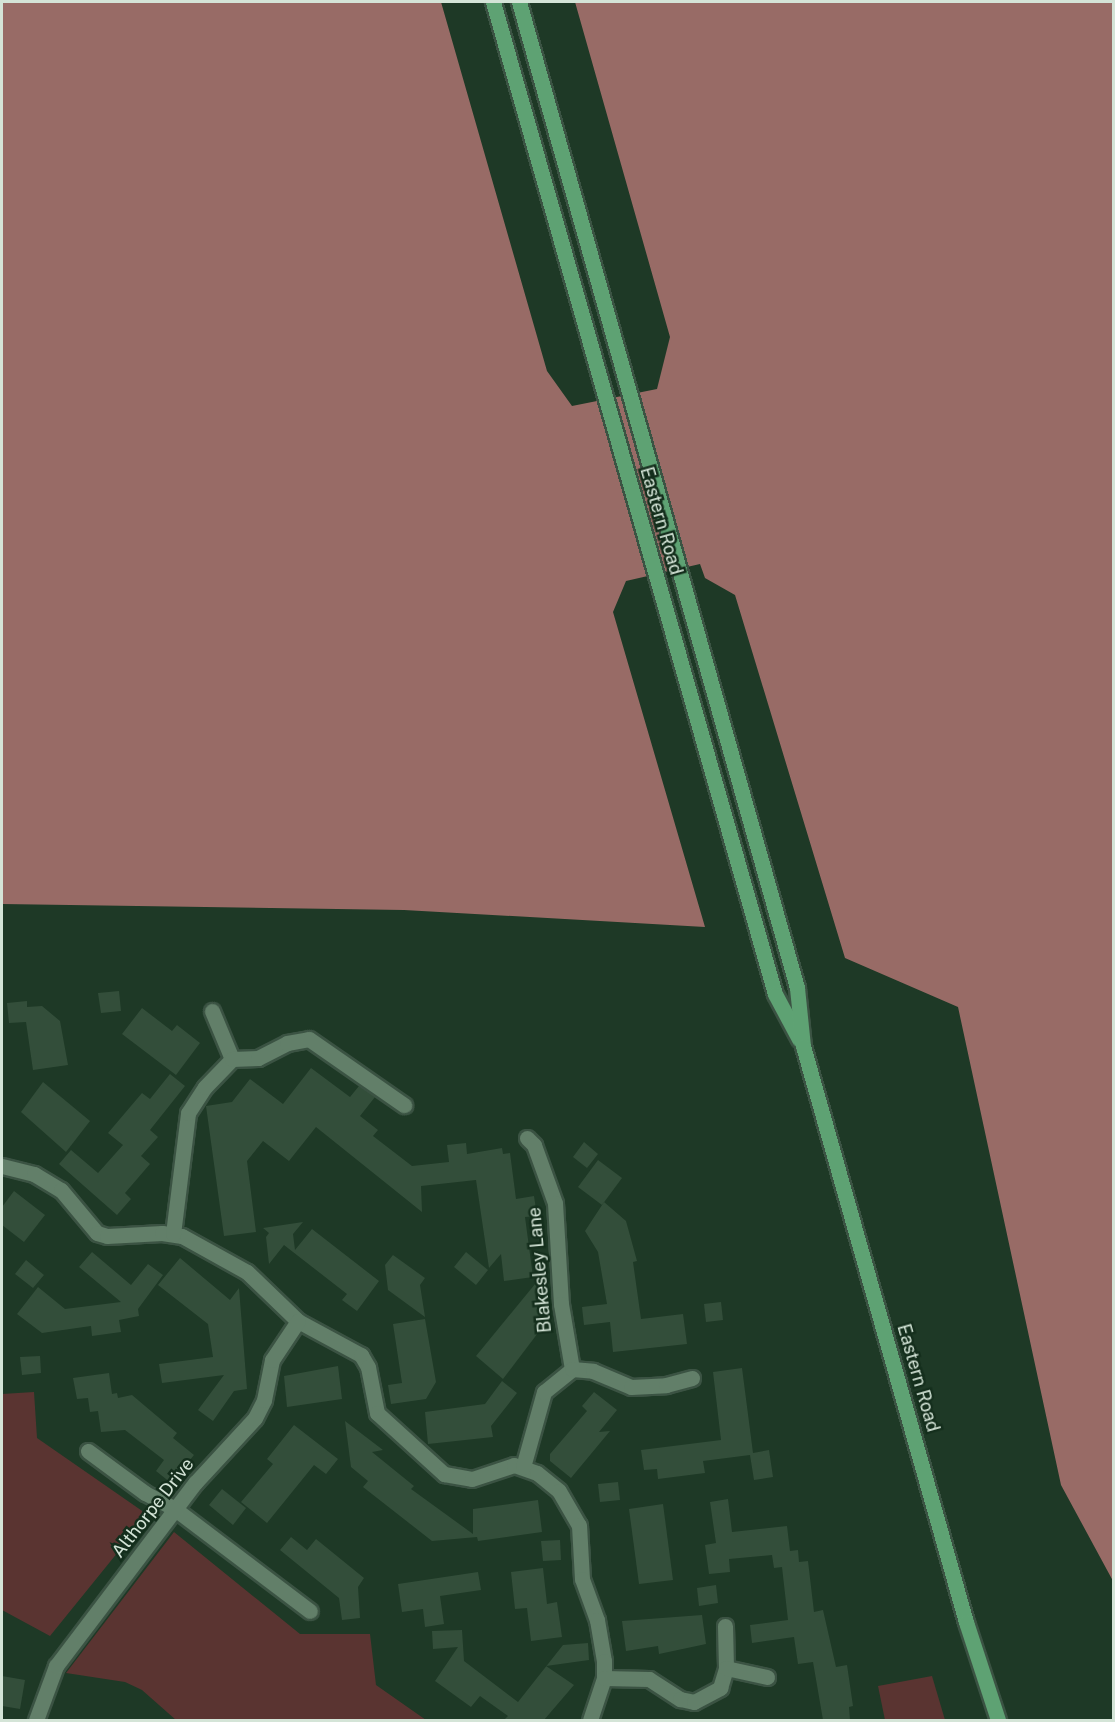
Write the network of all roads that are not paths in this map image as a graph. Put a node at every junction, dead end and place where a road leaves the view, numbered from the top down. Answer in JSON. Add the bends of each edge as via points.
{"nodes":[{"id":1,"x":493,"y":2,"type":"edge"},
{"id":2,"x":519,"y":2,"type":"edge"},
{"id":3,"x":212,"y":1011,"type":"dead end"},
{"id":4,"x":803,"y":1046,"type":"junction"},
{"id":5,"x":232,"y":1059,"type":"junction"},
{"id":6,"x":404,"y":1105,"type":"dead end"},
{"id":7,"x":527,"y":1138,"type":"dead end"},
{"id":8,"x":2,"y":1155,"type":"edge"},
{"id":9,"x":2,"y":1166,"type":"edge"},
{"id":10,"x":173,"y":1234,"type":"junction"},
{"id":11,"x":298,"y":1322,"type":"junction"},
{"id":12,"x":572,"y":1369,"type":"junction"},
{"id":13,"x":692,"y":1378,"type":"dead end"},
{"id":14,"x":88,"y":1451,"type":"dead end"},
{"id":15,"x":523,"y":1467,"type":"junction"},
{"id":16,"x":175,"y":1509,"type":"junction"},
{"id":17,"x":310,"y":1611,"type":"dead end"},
{"id":18,"x":725,"y":1626,"type":"dead end"},
{"id":19,"x":726,"y":1668,"type":"junction"},
{"id":20,"x":767,"y":1677,"type":"dead end"},
{"id":21,"x":604,"y":1678,"type":"junction"},
{"id":22,"x":36,"y":1720,"type":"edge"},
{"id":23,"x":590,"y":1720,"type":"edge"},
{"id":24,"x":998,"y":1720,"type":"edge"}],
"edges":[{"from":1,"to":4,"type":"main road","name":"Eastern Road","via":[[775,994]]},
{"from":2,"to":4,"type":"main road","name":"Eastern Road","via":[[797,987]]},
{"from":3,"to":5,"type":"street"},
{"from":4,"to":24,"type":"main road","name":"Eastern Road","via":[[966,1622]]},
{"from":5,"to":6,"type":"street","via":[[258,1058],[287,1043],[309,1040]]},
{"from":5,"to":10,"type":"street","via":[[211,1080],[188,1113]]},
{"from":7,"to":12,"type":"street","name":"Blakesley Lane","via":[[534,1145],[555,1203],[561,1304]]},
{"from":8,"to":9,"type":"street"},
{"from":9,"to":10,"type":"street","via":[[34,1174],[61,1190],[97,1233],[132,1237]]},
{"from":10,"to":11,"type":"street","via":[[248,1272]]},
{"from":11,"to":15,"type":"street","via":[[348,1346],[368,1367],[377,1413],[444,1474],[464,1480],[505,1465]]},
{"from":11,"to":16,"type":"street","name":"Althorpe Drive","via":[[272,1360],[264,1400],[255,1418]]},
{"from":12,"to":13,"type":"street","via":[[593,1371],[631,1387]]},
{"from":12,"to":15,"type":"street","via":[[544,1392]]},
{"from":14,"to":16,"type":"street","via":[[145,1493]]},
{"from":15,"to":21,"type":"street","via":[[559,1491],[579,1525],[582,1580],[600,1632]]},
{"from":16,"to":17,"type":"street"},
{"from":16,"to":22,"type":"street","name":"Althorpe Drive","via":[[56,1666]]},
{"from":18,"to":19,"type":"street"},
{"from":19,"to":20,"type":"street"},
{"from":19,"to":21,"type":"street","via":[[720,1688],[694,1702],[681,1699],[649,1679]]},
{"from":21,"to":23,"type":"street"}]}
